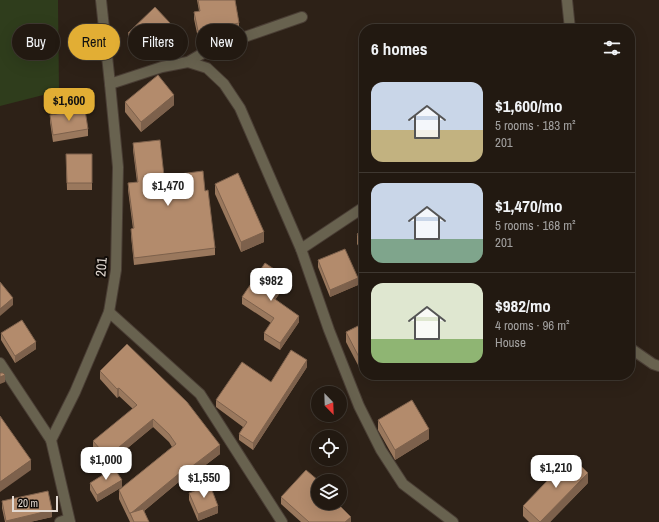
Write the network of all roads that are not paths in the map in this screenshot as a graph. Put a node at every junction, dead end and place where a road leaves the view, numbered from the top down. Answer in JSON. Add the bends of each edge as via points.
{"nodes":[{"id":1,"x":103,"y":0,"type":"edge"},
{"id":2,"x":567,"y":0,"type":"edge"},
{"id":3,"x":302,"y":17,"type":"dead end"},
{"id":4,"x":569,"y":24,"type":"edge"},
{"id":5,"x":188,"y":62,"type":"junction"},
{"id":6,"x":110,"y":84,"type":"junction"},
{"id":7,"x":359,"y":210,"type":"edge"},
{"id":8,"x":301,"y":249,"type":"junction"},
{"id":9,"x":109,"y":312,"type":"junction"},
{"id":10,"x":635,"y":351,"type":"edge"},
{"id":11,"x":0,"y":363,"type":"edge"},
{"id":12,"x":659,"y":366,"type":"edge"},
{"id":13,"x":51,"y":440,"type":"junction"},
{"id":14,"x":66,"y":521,"type":"edge"},
{"id":15,"x":282,"y":522,"type":"edge"},
{"id":16,"x":453,"y":522,"type":"edge"}],
"edges":[{"from":1,"to":6,"type":"street","name":"201"},
{"from":2,"to":4,"type":"street"},
{"from":3,"to":5,"type":"street","via":[[210,49]]},
{"from":5,"to":6,"type":"street","via":[[162,67]]},
{"from":5,"to":8,"type":"street","via":[[207,68],[224,84],[240,108]]},
{"from":6,"to":9,"type":"street","name":"201","via":[[118,167],[116,270]]},
{"from":7,"to":8,"type":"street"},
{"from":8,"to":16,"type":"street","via":[[359,406],[381,450],[403,484]]},
{"from":9,"to":13,"type":"street","name":"201"},
{"from":9,"to":15,"type":"street","via":[[200,394]]},
{"from":10,"to":12,"type":"street"},
{"from":11,"to":13,"type":"street"},
{"from":13,"to":14,"type":"street"}]}
